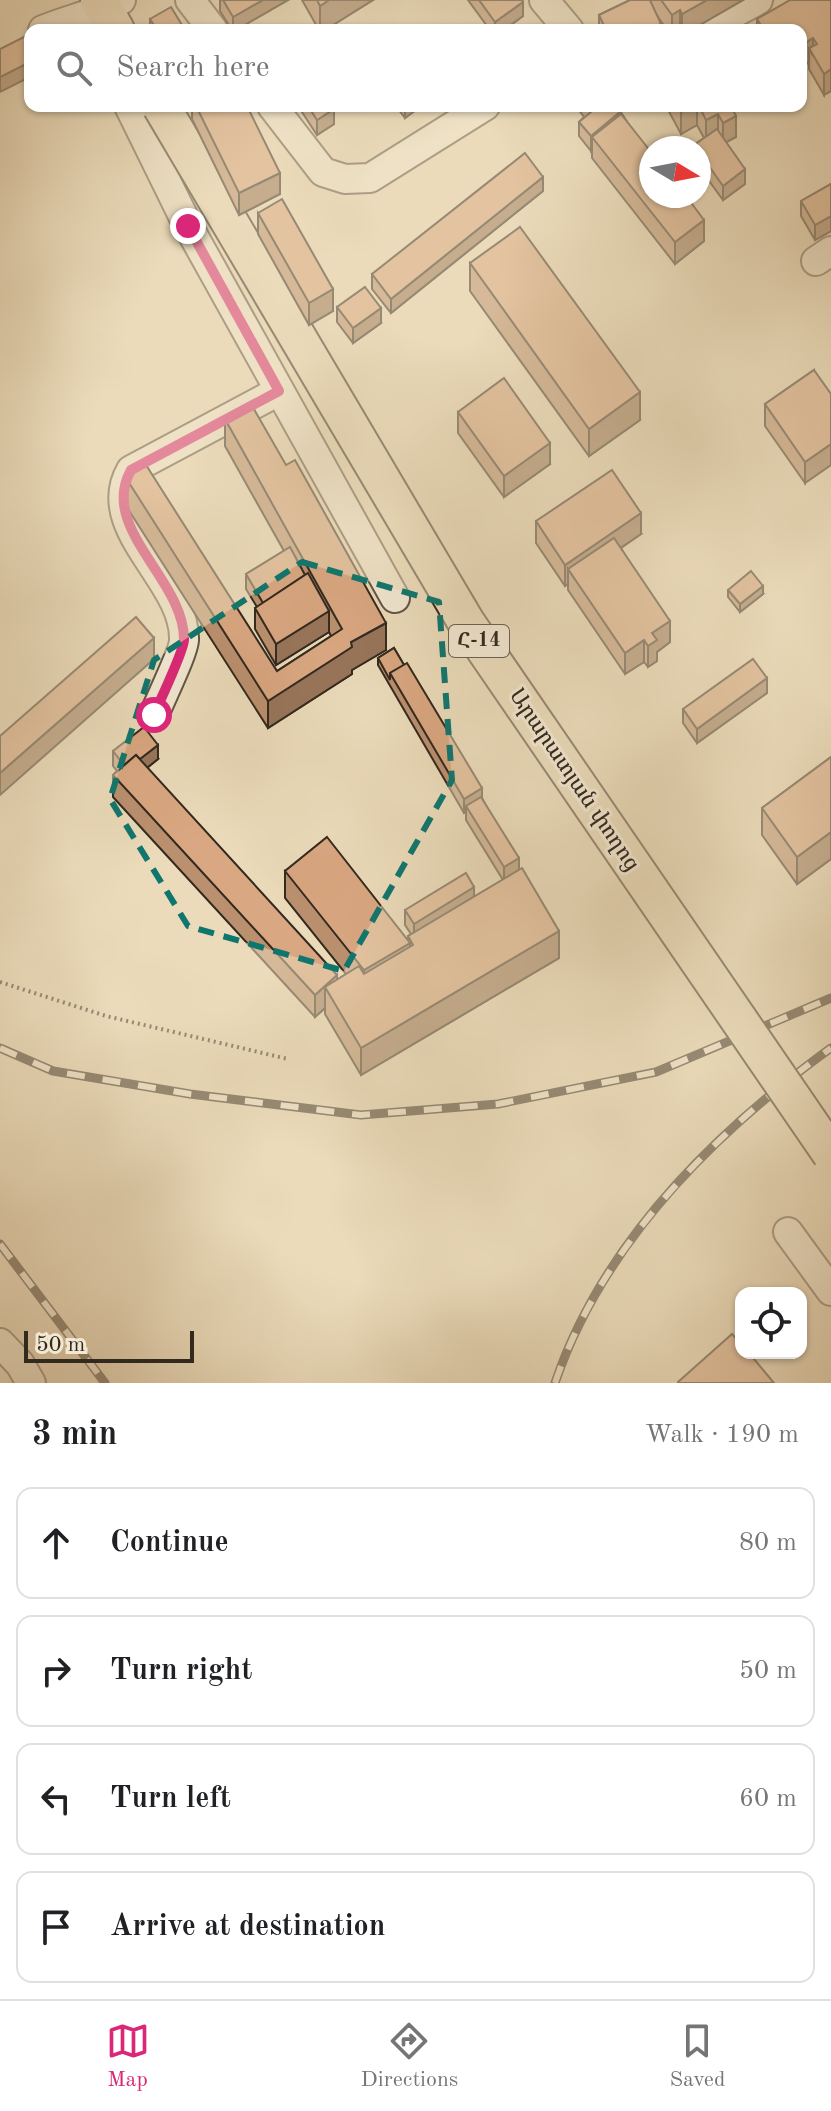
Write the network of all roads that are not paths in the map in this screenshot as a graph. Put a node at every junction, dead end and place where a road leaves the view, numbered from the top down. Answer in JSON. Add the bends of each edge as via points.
{"nodes":[{"id":1,"x":190,"y":0,"type":"edge"},
{"id":2,"x":544,"y":0,"type":"edge"},
{"id":3,"x":758,"y":0,"type":"edge"},
{"id":4,"x":104,"y":14,"type":"edge"},
{"id":5,"x":69,"y":24,"type":"edge"},
{"id":6,"x":208,"y":24,"type":"edge"},
{"id":7,"x":564,"y":24,"type":"edge"},
{"id":8,"x":714,"y":24,"type":"edge"},
{"id":9,"x":132,"y":112,"type":"edge"},
{"id":10,"x":165,"y":112,"type":"edge"},
{"id":11,"x":277,"y":112,"type":"edge"},
{"id":12,"x":475,"y":112,"type":"edge"},
{"id":13,"x":279,"y":391,"type":"junction"},
{"id":14,"x":395,"y":598,"type":"dead end"},
{"id":15,"x":154,"y":715,"type":"dead end"},
{"id":16,"x":831,"y":1154,"type":"edge"},
{"id":17,"x":788,"y":1232,"type":"dead end"},
{"id":18,"x":831,"y":1291,"type":"edge"},
{"id":19,"x":0,"y":1343,"type":"edge"},
{"id":20,"x":31,"y":1383,"type":"edge"}],
"edges":[{"from":1,"to":6,"type":"street"},
{"from":2,"to":7,"type":"street"},
{"from":3,"to":8,"type":"street"},
{"from":4,"to":5,"type":"street"},
{"from":9,"to":13,"type":"street"},
{"from":10,"to":16,"type":"main road","name":"Արարատյան փողոց","number":"Հ-14","bridge":true,"via":[[466,622]]},
{"from":11,"to":12,"type":"street","via":[[323,172],[345,179],[370,178]]},
{"from":13,"to":14,"type":"street"},
{"from":13,"to":15,"type":"street","via":[[131,470],[123,482],[123,514],[180,610],[185,642]]},
{"from":17,"to":18,"type":"street"},
{"from":19,"to":20,"type":"street"}]}
